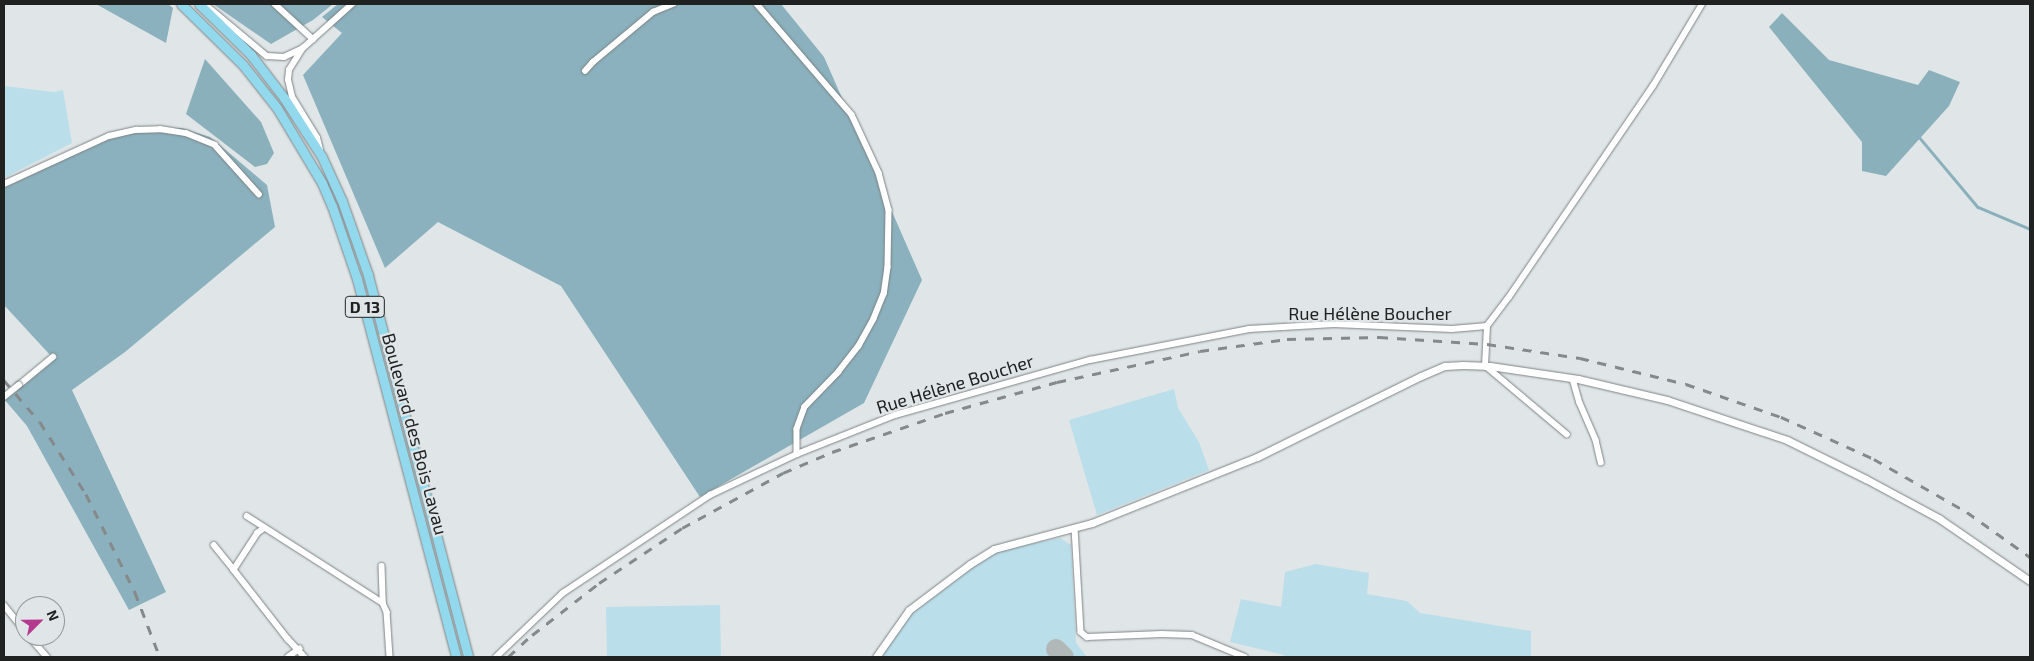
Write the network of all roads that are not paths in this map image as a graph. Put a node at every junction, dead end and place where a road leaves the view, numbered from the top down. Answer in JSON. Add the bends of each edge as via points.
{"nodes":[{"id":1,"x":181,"y":4,"type":"edge"},
{"id":2,"x":199,"y":4,"type":"edge"},
{"id":3,"x":205,"y":4,"type":"edge"},
{"id":4,"x":275,"y":4,"type":"edge"},
{"id":5,"x":352,"y":4,"type":"edge"},
{"id":6,"x":673,"y":4,"type":"edge"},
{"id":7,"x":757,"y":4,"type":"edge"},
{"id":8,"x":1702,"y":4,"type":"edge"},
{"id":9,"x":312,"y":39,"type":"junction"},
{"id":10,"x":303,"y":48,"type":"junction"},
{"id":11,"x":585,"y":71,"type":"dead end"},
{"id":12,"x":322,"y":157,"type":"junction"},
{"id":13,"x":4,"y":184,"type":"edge"},
{"id":14,"x":259,"y":194,"type":"dead end"},
{"id":15,"x":1487,"y":326,"type":"junction"},
{"id":16,"x":53,"y":357,"type":"dead end"},
{"id":17,"x":1484,"y":366,"type":"junction"},
{"id":18,"x":1573,"y":379,"type":"junction"},
{"id":19,"x":4,"y":397,"type":"edge"},
{"id":20,"x":1567,"y":435,"type":"dead end"},
{"id":21,"x":797,"y":454,"type":"junction"},
{"id":22,"x":1601,"y":462,"type":"dead end"},
{"id":23,"x":247,"y":516,"type":"dead end"},
{"id":24,"x":265,"y":528,"type":"junction"},
{"id":25,"x":1075,"y":528,"type":"junction"},
{"id":26,"x":214,"y":545,"type":"dead end"},
{"id":27,"x":382,"y":566,"type":"dead end"},
{"id":28,"x":234,"y":570,"type":"junction"},
{"id":29,"x":2030,"y":581,"type":"edge"},
{"id":30,"x":383,"y":603,"type":"junction"},
{"id":31,"x":4,"y":605,"type":"edge"},
{"id":32,"x":15,"y":619,"type":"edge"},
{"id":33,"x":38,"y":646,"type":"edge"},
{"id":34,"x":299,"y":649,"type":"junction"},
{"id":35,"x":47,"y":657,"type":"edge"},
{"id":36,"x":288,"y":657,"type":"edge"},
{"id":37,"x":305,"y":657,"type":"edge"},
{"id":38,"x":390,"y":657,"type":"edge"},
{"id":39,"x":456,"y":657,"type":"edge"},
{"id":40,"x":468,"y":657,"type":"edge"},
{"id":41,"x":496,"y":657,"type":"edge"},
{"id":42,"x":876,"y":657,"type":"edge"},
{"id":43,"x":1245,"y":657,"type":"edge"}],
"edges":[{"from":1,"to":39,"type":"main road","name":"Boulevard des Bois Lavau","number":"D 13","via":[[223,42],[268,96],[329,198],[358,279]]},
{"from":2,"to":12,"type":"main road","name":"Boulevard des Bois Lavau","number":"D 13","via":[[251,55],[297,116]]},
{"from":3,"to":10,"type":"street","via":[[267,56],[284,57]]},
{"from":4,"to":9,"type":"street"},
{"from":5,"to":9,"type":"street"},
{"from":6,"to":11,"type":"street","via":[[653,12]]},
{"from":7,"to":21,"type":"street","via":[[852,115],[878,173],[889,210],[884,294],[859,346],[805,407],[797,429]]},
{"from":8,"to":15,"type":"street","via":[[1653,86]]},
{"from":9,"to":10,"type":"street"},
{"from":10,"to":12,"type":"street","via":[[289,70],[288,80],[292,97],[317,138]]},
{"from":12,"to":40,"type":"main road","name":"Boulevard des Bois Lavau","number":"D 13","via":[[352,226],[368,275]]},
{"from":13,"to":14,"type":"street","via":[[109,136],[160,129],[186,133],[215,144]]},
{"from":15,"to":17,"type":"street"},
{"from":15,"to":21,"type":"street","name":"Rue Hélène Boucher","via":[[1452,329],[1334,324],[1249,329],[1090,360],[895,416]]},
{"from":16,"to":19,"type":"street","bridge":true},
{"from":17,"to":18,"type":"street"},
{"from":17,"to":20,"type":"street"},
{"from":17,"to":25,"type":"street","via":[[1445,366],[1256,457]]},
{"from":18,"to":22,"type":"street"},
{"from":18,"to":29,"type":"street","via":[[1666,400],[1787,440],[1940,519]]},
{"from":21,"to":41,"type":"street","name":"Rue Hélène Boucher","via":[[710,496],[587,576],[563,593]]},
{"from":23,"to":24,"type":"street"},
{"from":24,"to":28,"type":"street","via":[[258,533]]},
{"from":24,"to":30,"type":"street"},
{"from":25,"to":42,"type":"street","via":[[1012,543],[980,557],[909,610]]},
{"from":25,"to":43,"type":"street","via":[[1081,632],[1087,637],[1192,635]]},
{"from":26,"to":28,"type":"street"},
{"from":27,"to":30,"type":"street"},
{"from":28,"to":34,"type":"street"},
{"from":30,"to":38,"type":"street","via":[[387,612]]},
{"from":31,"to":32,"type":"street"},
{"from":33,"to":35,"type":"street"},
{"from":34,"to":36,"type":"street"},
{"from":34,"to":37,"type":"street"}]}
